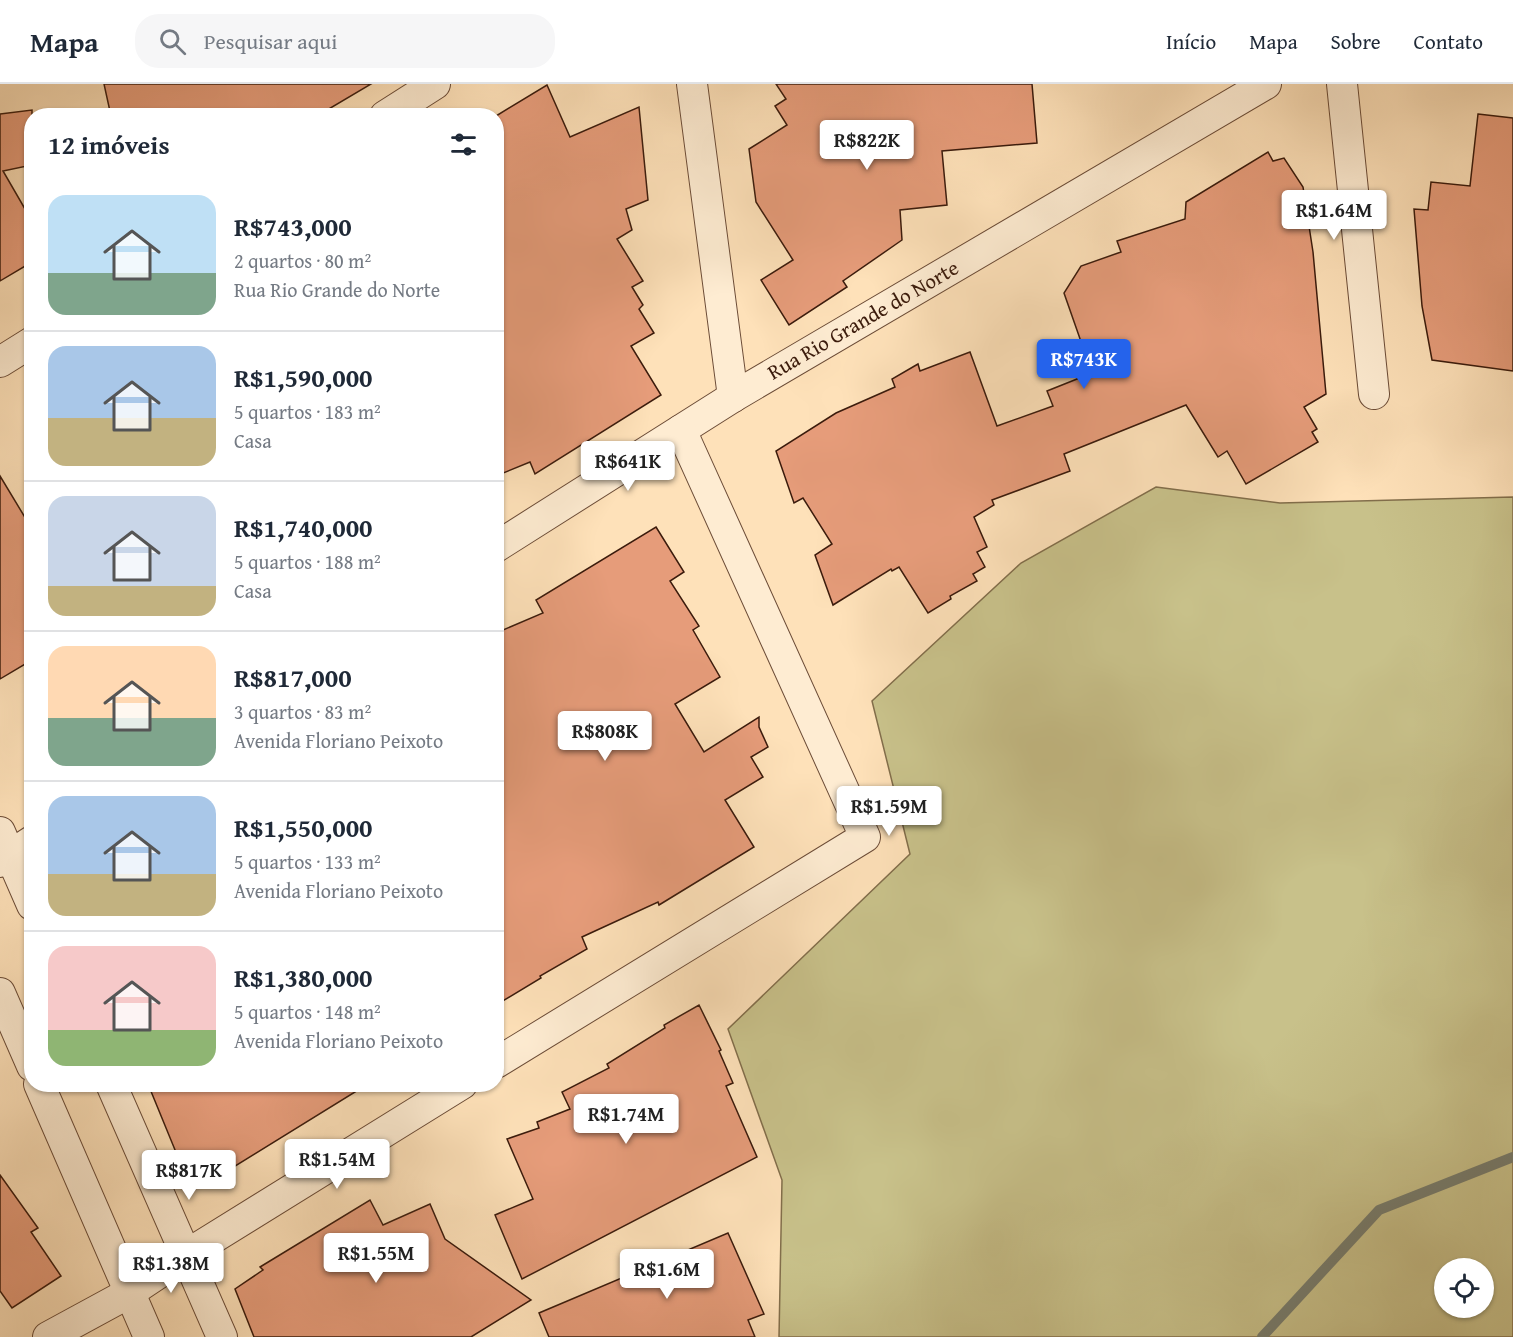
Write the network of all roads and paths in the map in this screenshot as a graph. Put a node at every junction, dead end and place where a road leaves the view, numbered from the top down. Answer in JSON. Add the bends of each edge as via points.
{"nodes":[{"id":1,"x":435,"y":84,"type":"edge"},
{"id":2,"x":692,"y":84,"type":"edge"},
{"id":3,"x":1266,"y":84,"type":"edge"},
{"id":4,"x":1342,"y":84,"type":"edge"},
{"id":5,"x":398,"y":108,"type":"edge"},
{"id":6,"x":24,"y":347,"type":"edge"},
{"id":7,"x":0,"y":362,"type":"edge"},
{"id":8,"x":1374,"y":394,"type":"dead end"},
{"id":9,"x":733,"y":397,"type":"junction"},
{"id":10,"x":681,"y":430,"type":"junction"},
{"id":11,"x":504,"y":542,"type":"edge"},
{"id":12,"x":10,"y":847,"type":"edge"},
{"id":13,"x":24,"y":884,"type":"edge"},
{"id":14,"x":0,"y":993,"type":"edge"},
{"id":15,"x":24,"y":1048,"type":"edge"},
{"id":16,"x":504,"y":1058,"type":"edge"},
{"id":17,"x":42,"y":1092,"type":"edge"},
{"id":18,"x":115,"y":1092,"type":"edge"},
{"id":19,"x":449,"y":1092,"type":"edge"},
{"id":20,"x":186,"y":1255,"type":"junction"},
{"id":21,"x":129,"y":1293,"type":"junction"},
{"id":22,"x":48,"y":1337,"type":"edge"},
{"id":23,"x":149,"y":1337,"type":"edge"},
{"id":24,"x":222,"y":1337,"type":"edge"}],
"edges":[{"from":1,"to":5,"type":"street"},
{"from":2,"to":9,"type":"street"},
{"from":3,"to":9,"type":"street","name":"Rua Rio Grande do Norte"},
{"from":4,"to":8,"type":"street"},
{"from":6,"to":7,"type":"street"},
{"from":9,"to":10,"type":"street","name":"Rua Rio Grande do Norte"},
{"from":10,"to":11,"type":"street","name":"Rua Rio Grande do Norte"},
{"from":10,"to":16,"type":"street","via":[[865,837]]},
{"from":12,"to":13,"type":"street"},
{"from":14,"to":15,"type":"street"},
{"from":17,"to":21,"type":"street"},
{"from":18,"to":20,"type":"street"},
{"from":19,"to":20,"type":"street"},
{"from":20,"to":21,"type":"street"},
{"from":20,"to":24,"type":"street"},
{"from":21,"to":22,"type":"street"},
{"from":21,"to":23,"type":"street"}]}
